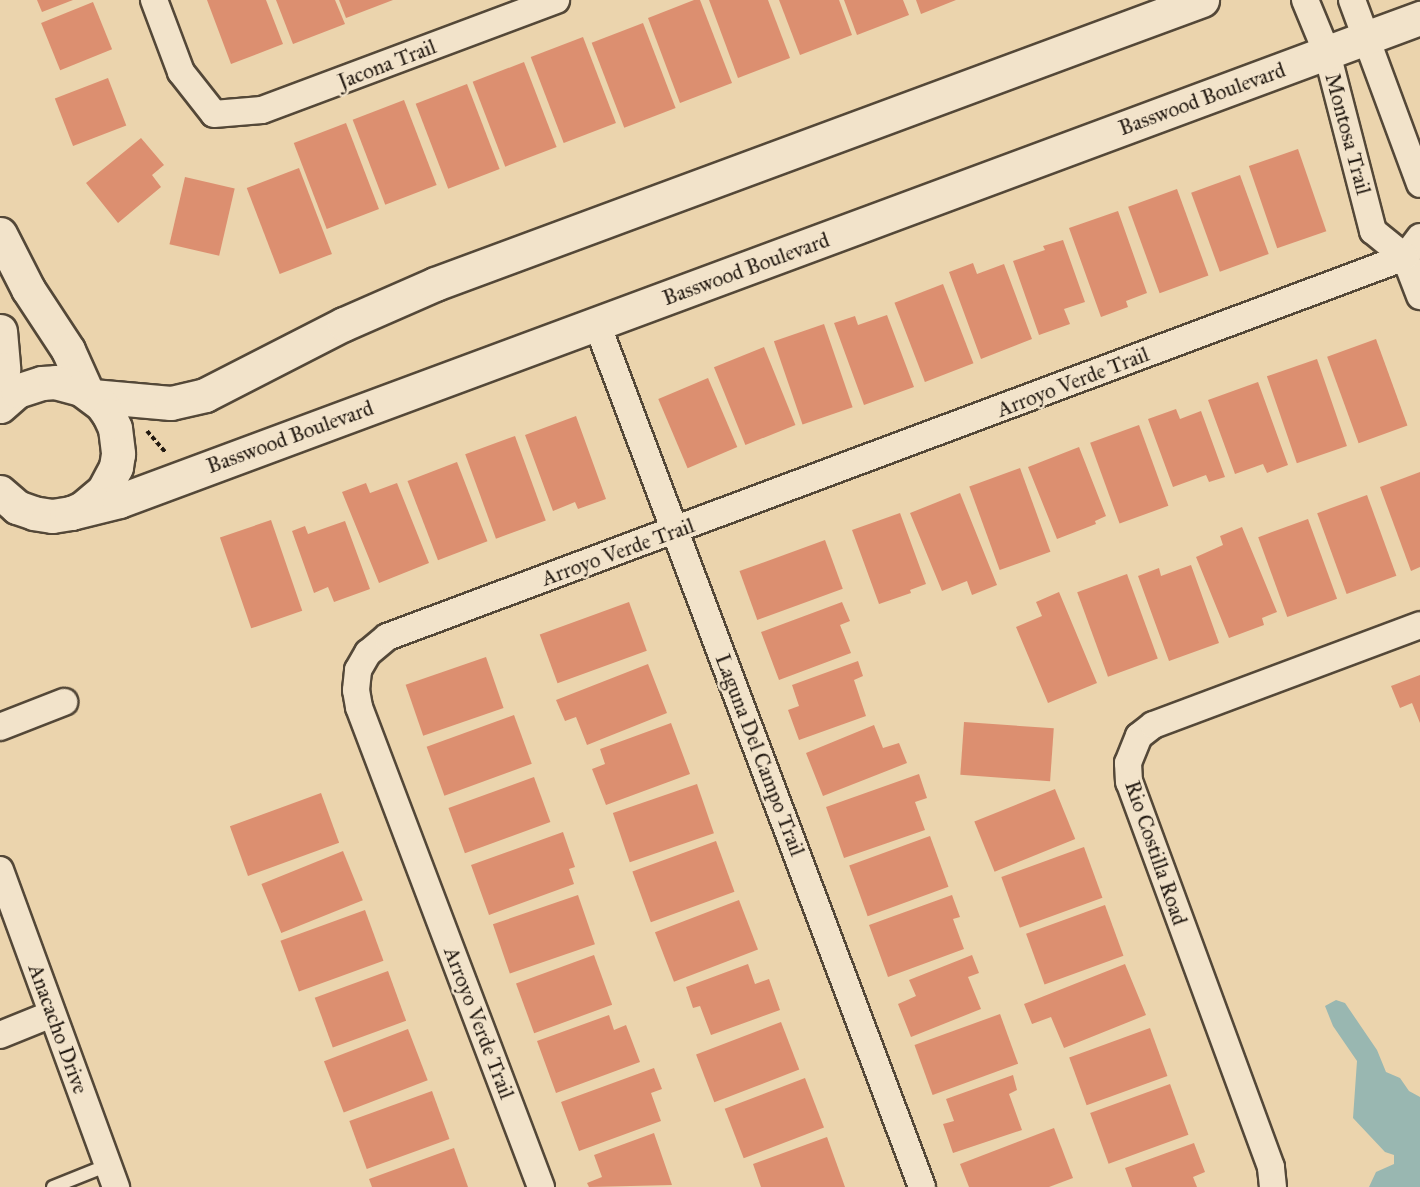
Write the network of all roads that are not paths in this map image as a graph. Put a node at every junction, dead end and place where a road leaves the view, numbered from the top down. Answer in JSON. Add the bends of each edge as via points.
{"nodes":[{"id":1,"x":154,"y":0,"type":"edge"},
{"id":2,"x":556,"y":0,"type":"edge"},
{"id":3,"x":1202,"y":0,"type":"edge"},
{"id":4,"x":1305,"y":0,"type":"edge"},
{"id":5,"x":1352,"y":0,"type":"edge"},
{"id":6,"x":1420,"y":18,"type":"edge"},
{"id":7,"x":1368,"y":38,"type":"junction"},
{"id":8,"x":1327,"y":53,"type":"junction"},
{"id":9,"x":1420,"y":184,"type":"edge"},
{"id":10,"x":0,"y":234,"type":"edge"},
{"id":11,"x":1415,"y":249,"type":"edge"},
{"id":12,"x":1420,"y":296,"type":"edge"},
{"id":13,"x":597,"y":324,"type":"junction"},
{"id":14,"x":0,"y":331,"type":"edge"},
{"id":15,"x":0,"y":390,"type":"edge"},
{"id":16,"x":90,"y":394,"type":"junction"},
{"id":17,"x":0,"y":406,"type":"edge"},
{"id":18,"x":6,"y":501,"type":"edge"},
{"id":19,"x":71,"y":513,"type":"junction"},
{"id":20,"x":676,"y":530,"type":"junction"},
{"id":21,"x":1420,"y":625,"type":"edge"},
{"id":22,"x":64,"y":702,"type":"dead end"},
{"id":23,"x":0,"y":727,"type":"edge"},
{"id":24,"x":1,"y":875,"type":"edge"},
{"id":25,"x":52,"y":1014,"type":"junction"},
{"id":26,"x":0,"y":1035,"type":"edge"},
{"id":27,"x":112,"y":1176,"type":"edge"},
{"id":28,"x":53,"y":1187,"type":"edge"},
{"id":29,"x":541,"y":1187,"type":"edge"},
{"id":30,"x":922,"y":1187,"type":"edge"},
{"id":31,"x":1274,"y":1187,"type":"edge"}],
"edges":[{"from":1,"to":2,"type":"street","name":"Jacona Trail","via":[[181,72],[214,114],[261,110]]},
{"from":3,"to":16,"type":"main road","via":[[435,284],[344,324],[205,395],[171,403]]},
{"from":4,"to":8,"type":"street","name":"Montosa Trail"},
{"from":5,"to":7,"type":"street"},
{"from":6,"to":7,"type":"main road","name":"Basswood Boulevard"},
{"from":7,"to":8,"type":"main road","name":"Basswood Boulevard"},
{"from":7,"to":9,"type":"street"},
{"from":8,"to":11,"type":"street","name":"Montosa Trail","via":[[1373,231]]},
{"from":8,"to":13,"type":"main road","name":"Basswood Boulevard"},
{"from":10,"to":16,"type":"main road"},
{"from":11,"to":12,"type":"street"},
{"from":11,"to":20,"type":"street","name":"Arroyo Verde Trail"},
{"from":13,"to":19,"type":"main road","name":"Basswood Boulevard","via":[[119,501]]},
{"from":13,"to":20,"type":"street","name":"Laguna Del Campo Trail"},
{"from":14,"to":15,"type":"main road"},
{"from":16,"to":17,"type":"main road","via":[[68,384],[42,383],[17,391]]},
{"from":16,"to":19,"type":"main road","via":[[112,422],[118,454],[116,467],[103,491]]},
{"from":18,"to":19,"type":"main road","name":"Basswood Boulevard","via":[[43,514]]},
{"from":20,"to":29,"type":"street","name":"Arroyo Verde Trail","via":[[387,637],[368,653],[358,670],[359,707]]},
{"from":20,"to":30,"type":"street","name":"Laguna Del Campo Trail"},
{"from":21,"to":31,"type":"street","name":"Rio Costilla Road","via":[[1153,725],[1139,736],[1128,763],[1129,782],[1271,1167]]},
{"from":22,"to":23,"type":"street"},
{"from":24,"to":25,"type":"street","name":"Anacacho Drive"},
{"from":25,"to":26,"type":"street"},
{"from":25,"to":27,"type":"street","name":"Anacacho Drive"},
{"from":27,"to":28,"type":"lane"}]}
